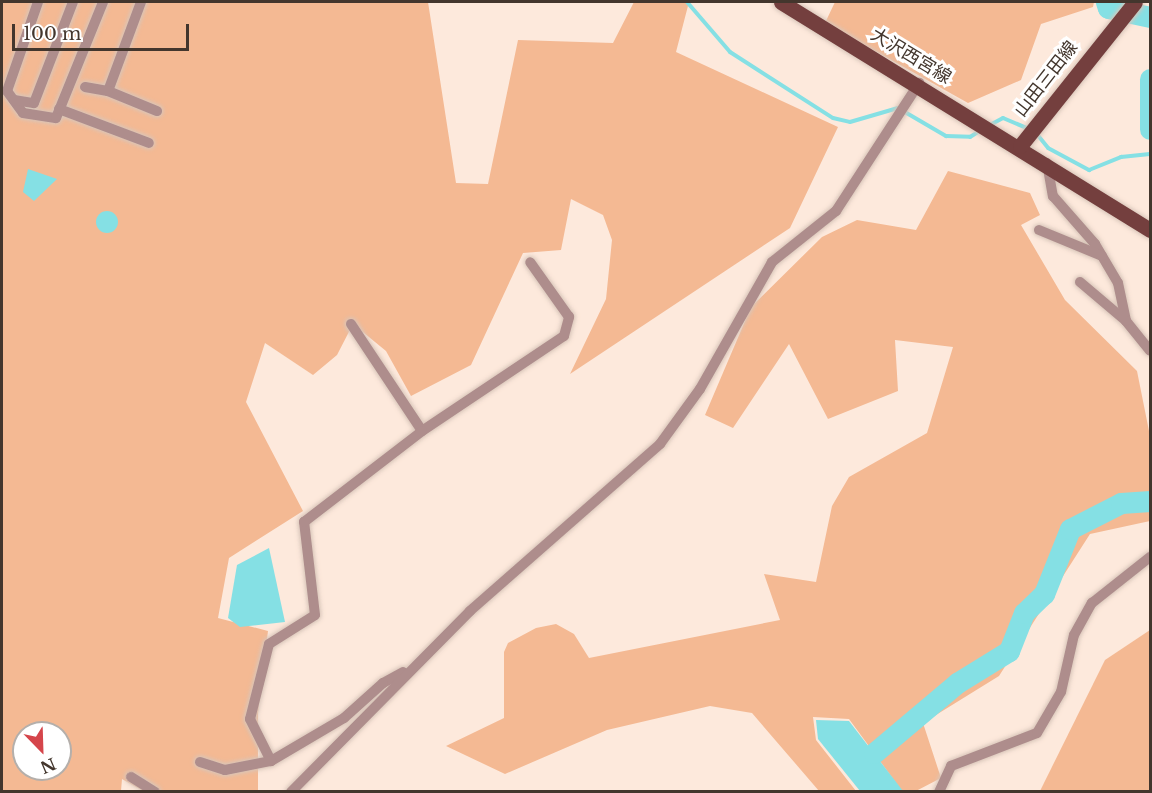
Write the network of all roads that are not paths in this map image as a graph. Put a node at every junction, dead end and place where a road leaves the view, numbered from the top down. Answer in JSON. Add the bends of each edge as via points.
{"nodes":[{"id":1,"x":38,"y":2,"type":"edge"},
{"id":2,"x":73,"y":2,"type":"edge"},
{"id":3,"x":103,"y":2,"type":"edge"},
{"id":4,"x":141,"y":2,"type":"edge"},
{"id":5,"x":781,"y":2,"type":"edge"},
{"id":6,"x":1130,"y":9,"type":"edge"},
{"id":7,"x":919,"y":83,"type":"junction"},
{"id":8,"x":85,"y":87,"type":"dead end"},
{"id":9,"x":108,"y":91,"type":"junction"},
{"id":10,"x":14,"y":100,"type":"junction"},
{"id":11,"x":59,"y":110,"type":"junction"},
{"id":12,"x":157,"y":111,"type":"dead end"},
{"id":13,"x":1027,"y":135,"type":"junction"},
{"id":14,"x":149,"y":143,"type":"dead end"},
{"id":15,"x":1047,"y":163,"type":"junction"},
{"id":16,"x":1039,"y":230,"type":"dead end"},
{"id":17,"x":1150,"y":230,"type":"edge"},
{"id":18,"x":1103,"y":256,"type":"junction"},
{"id":19,"x":530,"y":262,"type":"dead end"},
{"id":20,"x":1080,"y":282,"type":"dead end"},
{"id":21,"x":1126,"y":321,"type":"junction"},
{"id":22,"x":351,"y":324,"type":"dead end"},
{"id":23,"x":1150,"y":351,"type":"edge"},
{"id":24,"x":422,"y":431,"type":"junction"},
{"id":25,"x":1150,"y":557,"type":"edge"},
{"id":26,"x":412,"y":668,"type":"junction"},
{"id":27,"x":271,"y":761,"type":"junction"},
{"id":28,"x":200,"y":762,"type":"dead end"},
{"id":29,"x":131,"y":777,"type":"dead end"},
{"id":30,"x":155,"y":792,"type":"edge"},
{"id":31,"x":291,"y":792,"type":"edge"},
{"id":32,"x":939,"y":792,"type":"edge"}],
"edges":[{"from":1,"to":10,"type":"street","via":[[7,91]]},
{"from":2,"to":10,"type":"street","via":[[34,103]]},
{"from":3,"to":11,"type":"street"},
{"from":4,"to":9,"type":"street"},
{"from":5,"to":7,"type":"main road","name":"大沢西宮線"},
{"from":6,"to":13,"type":"main road","name":"山田三田線"},
{"from":7,"to":13,"type":"main road","name":"大沢西宮線","via":[[995,130]]},
{"from":7,"to":26,"type":"street","via":[[836,211],[772,262],[700,389],[660,444]]},
{"from":8,"to":9,"type":"street"},
{"from":9,"to":12,"type":"street"},
{"from":10,"to":11,"type":"street","via":[[23,113],[56,118]]},
{"from":11,"to":14,"type":"street"},
{"from":13,"to":15,"type":"main road","name":"山田三田線"},
{"from":15,"to":17,"type":"main road","name":"山田三田線"},
{"from":15,"to":18,"type":"street","via":[[1053,196]]},
{"from":16,"to":18,"type":"street"},
{"from":18,"to":21,"type":"street","via":[[1118,283]]},
{"from":19,"to":24,"type":"street","via":[[569,317],[564,336]]},
{"from":20,"to":21,"type":"street"},
{"from":21,"to":23,"type":"street"},
{"from":22,"to":24,"type":"street"},
{"from":24,"to":27,"type":"street","via":[[304,522],[315,615],[269,644],[250,718]]},
{"from":25,"to":32,"type":"street","via":[[1092,603],[1074,635],[1061,692],[1037,733],[951,766]]},
{"from":26,"to":27,"type":"street","via":[[383,683],[344,718]]},
{"from":26,"to":31,"type":"street"},
{"from":27,"to":28,"type":"street","via":[[225,770]]},
{"from":29,"to":30,"type":"street"}]}
